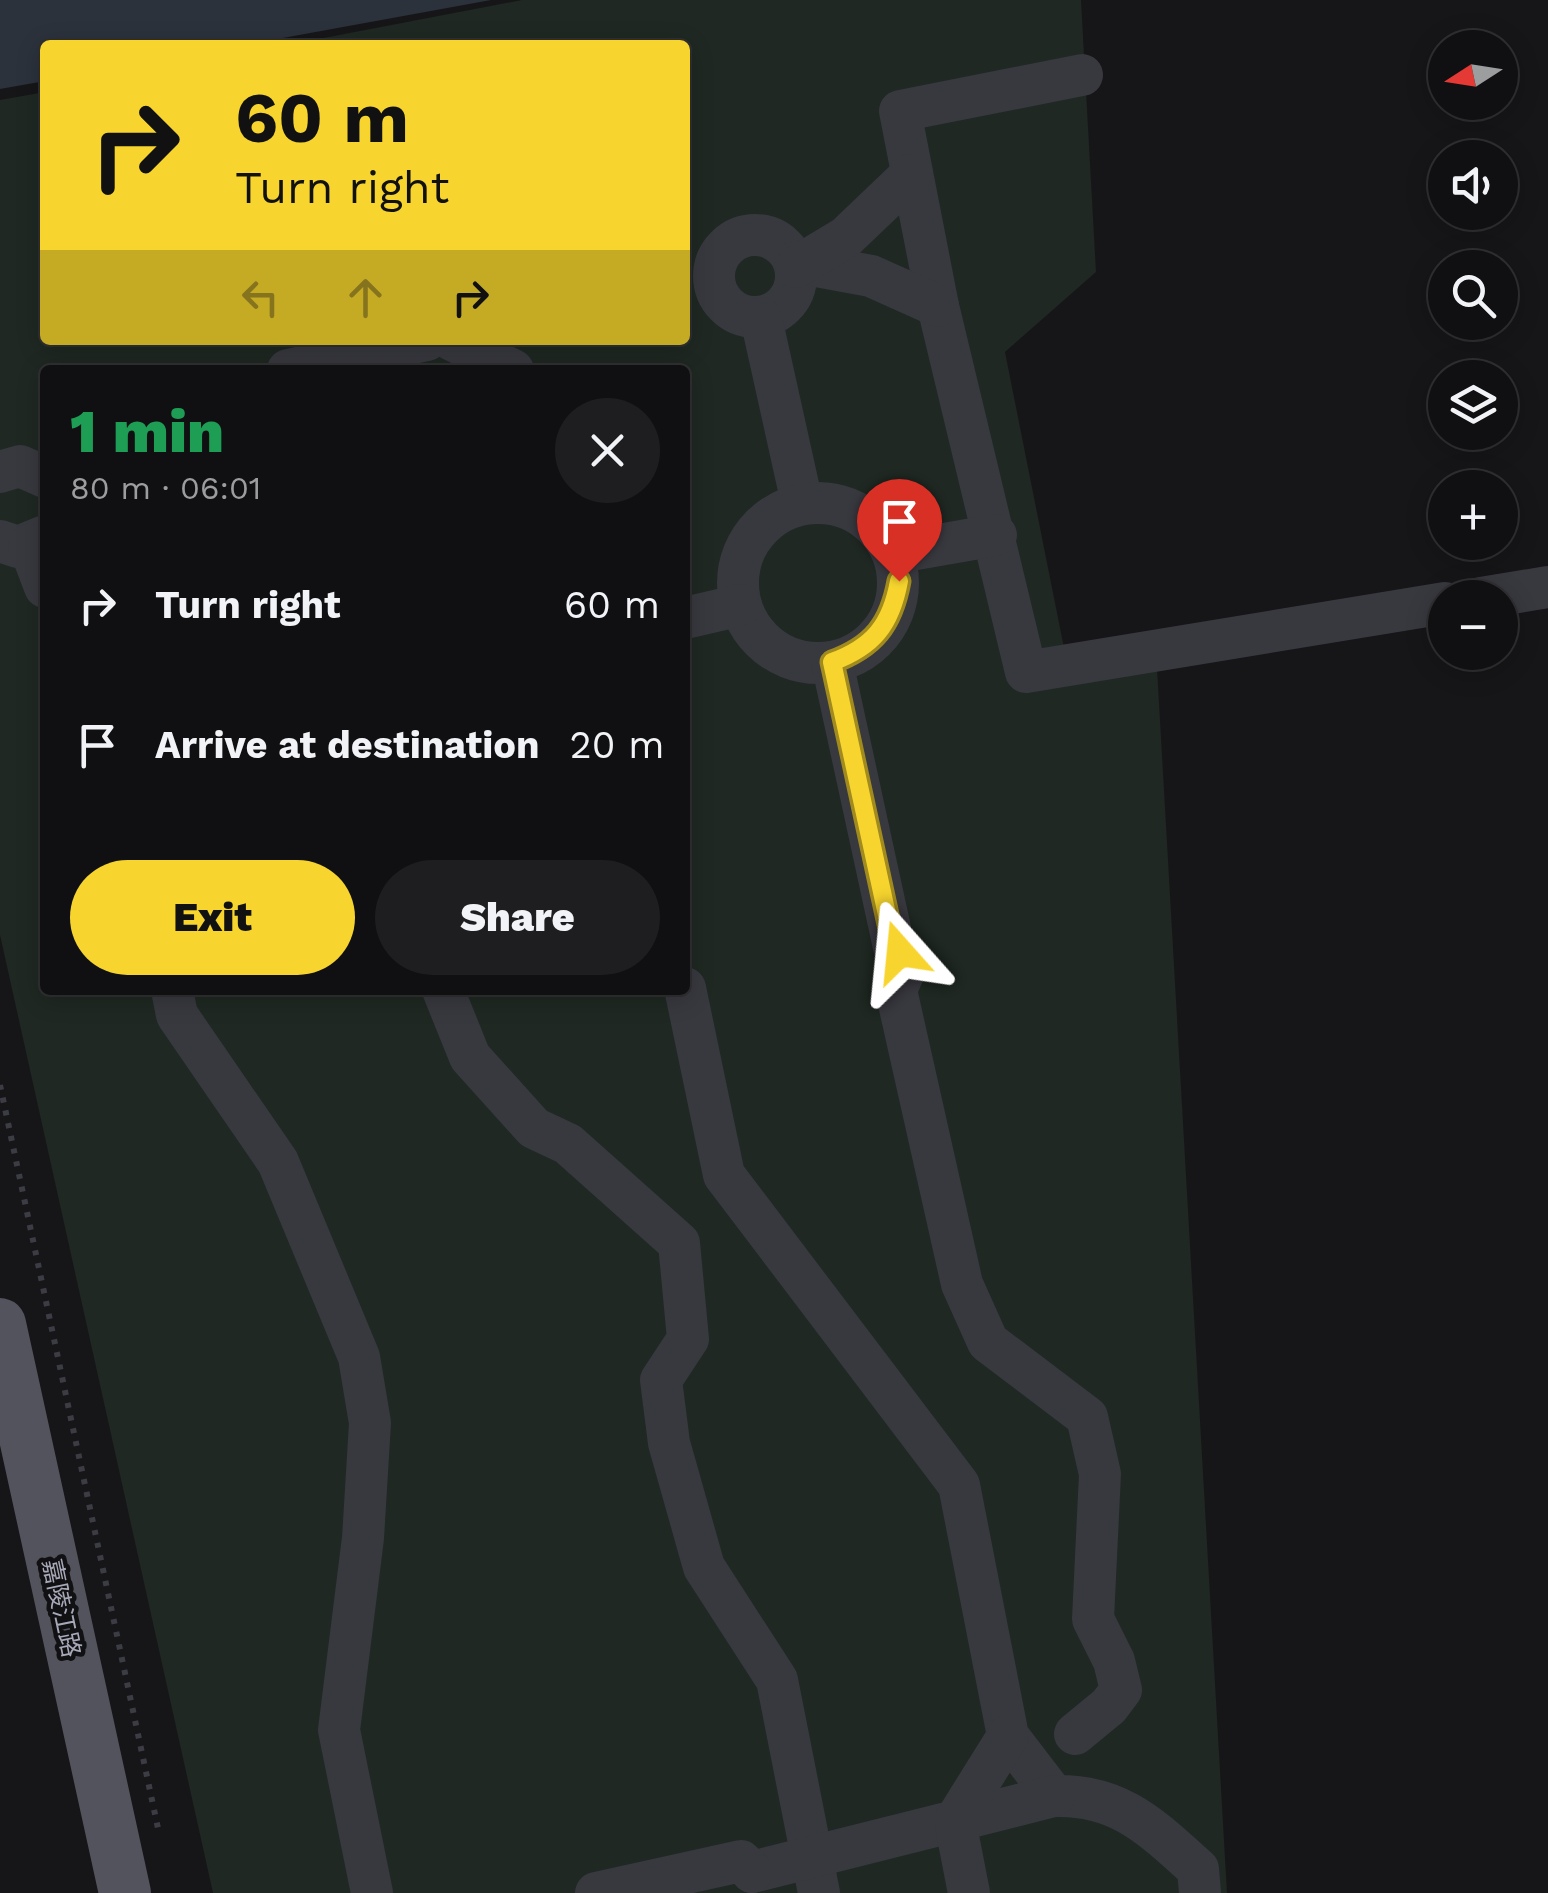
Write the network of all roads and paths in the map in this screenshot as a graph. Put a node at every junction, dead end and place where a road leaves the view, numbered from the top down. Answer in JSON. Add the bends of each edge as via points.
{"nodes":[{"id":1,"x":1082,"y":75,"type":"dead end"},
{"id":2,"x":912,"y":174,"type":"junction"},
{"id":3,"x":798,"y":264,"type":"junction"},
{"id":4,"x":699,"y":288,"type":"edge"},
{"id":5,"x":938,"y":306,"type":"junction"},
{"id":6,"x":761,"y":318,"type":"junction"},
{"id":7,"x":405,"y":345,"type":"edge"},
{"id":8,"x":462,"y":345,"type":"edge"},
{"id":9,"x":316,"y":365,"type":"edge"},
{"id":10,"x":504,"y":365,"type":"edge"},
{"id":11,"x":802,"y":503,"type":"junction"},
{"id":12,"x":996,"y":535,"type":"junction"},
{"id":13,"x":25,"y":541,"type":"edge"},
{"id":14,"x":893,"y":554,"type":"junction"},
{"id":15,"x":40,"y":576,"type":"edge"},
{"id":16,"x":1548,"y":586,"type":"edge"},
{"id":17,"x":1518,"y":591,"type":"edge"},
{"id":18,"x":741,"y":605,"type":"junction"},
{"id":19,"x":1428,"y":607,"type":"edge"},
{"id":20,"x":690,"y":617,"type":"edge"},
{"id":21,"x":832,"y":662,"type":"junction"},
{"id":22,"x":173,"y":995,"type":"edge"},
{"id":23,"x":445,"y":995,"type":"edge"},
{"id":24,"x":686,"y":995,"type":"edge"},
{"id":25,"x":0,"y":1084,"type":"edge"},
{"id":26,"x":0,"y":1324,"type":"edge"},
{"id":27,"x":1008,"y":1732,"type":"junction"},
{"id":28,"x":1074,"y":1734,"type":"junction"},
{"id":29,"x":1071,"y":1795,"type":"junction"},
{"id":30,"x":955,"y":1821,"type":"junction"},
{"id":31,"x":162,"y":1846,"type":"dead end"},
{"id":32,"x":752,"y":1872,"type":"junction"},
{"id":33,"x":816,"y":1875,"type":"edge"},
{"id":34,"x":125,"y":1893,"type":"edge"},
{"id":35,"x":372,"y":1893,"type":"edge"},
{"id":36,"x":596,"y":1893,"type":"edge"},
{"id":37,"x":715,"y":1893,"type":"edge"},
{"id":38,"x":969,"y":1893,"type":"edge"},
{"id":39,"x":1200,"y":1893,"type":"edge"}],
"edges":[{"from":1,"to":2,"type":"street","via":[[900,111]]},
{"from":2,"to":3,"type":"street","via":[[846,237]]},
{"from":2,"to":5,"type":"street"},
{"from":3,"to":4,"type":"street","via":[[780,242],[756,234],[732,240]]},
{"from":3,"to":5,"type":"street","via":[[871,276]]},
{"from":3,"to":6,"type":"street","via":[[795,290],[782,309]]},
{"from":4,"to":6,"type":"street","via":[[740,316]]},
{"from":5,"to":12,"type":"street"},
{"from":6,"to":11,"type":"street"},
{"from":7,"to":9,"type":"street"},
{"from":8,"to":10,"type":"street"},
{"from":11,"to":14,"type":"street","via":[[830,502],[857,512]]},
{"from":11,"to":18,"type":"street","via":[[772,516],[749,540],[738,572]]},
{"from":12,"to":14,"type":"street"},
{"from":12,"to":19,"type":"street","via":[[1026,672]]},
{"from":13,"to":15,"type":"street"},
{"from":14,"to":21,"type":"street","via":[[899,581],[894,610],[858,653]]},
{"from":16,"to":17,"type":"street"},
{"from":18,"to":20,"type":"street"},
{"from":18,"to":21,"type":"street","via":[[750,626],[786,656]]},
{"from":21,"to":28,"type":"street","via":[[894,947],[909,961],[896,990],[962,1284],[988,1342],[1086,1417],[1100,1474],[1093,1620],[1121,1690]]},
{"from":22,"to":35,"type":"street","via":[[177,1015],[278,1162],[359,1357],[370,1424],[339,1730]]},
{"from":23,"to":33,"type":"street","via":[[470,1057],[534,1128],[568,1144],[679,1243],[688,1339],[661,1380],[669,1443],[704,1567],[776,1680]]},
{"from":24,"to":27,"type":"street","via":[[724,1175],[960,1485]]},
{"from":25,"to":31,"type":"path"},
{"from":26,"to":34,"type":"main road","name":"嘉陵江路"},
{"from":27,"to":28,"type":"street","via":[[1071,1728]]},
{"from":27,"to":29,"type":"street"},
{"from":27,"to":30,"type":"street"},
{"from":28,"to":29,"type":"street","via":[[1088,1750]]},
{"from":29,"to":30,"type":"street"},
{"from":29,"to":39,"type":"street","via":[[1142,1819],[1198,1870]]},
{"from":30,"to":33,"type":"street"},
{"from":30,"to":38,"type":"street"},
{"from":32,"to":33,"type":"street"},
{"from":32,"to":36,"type":"street","via":[[742,1861]]},
{"from":32,"to":37,"type":"street","via":[[752,1885]]}]}
